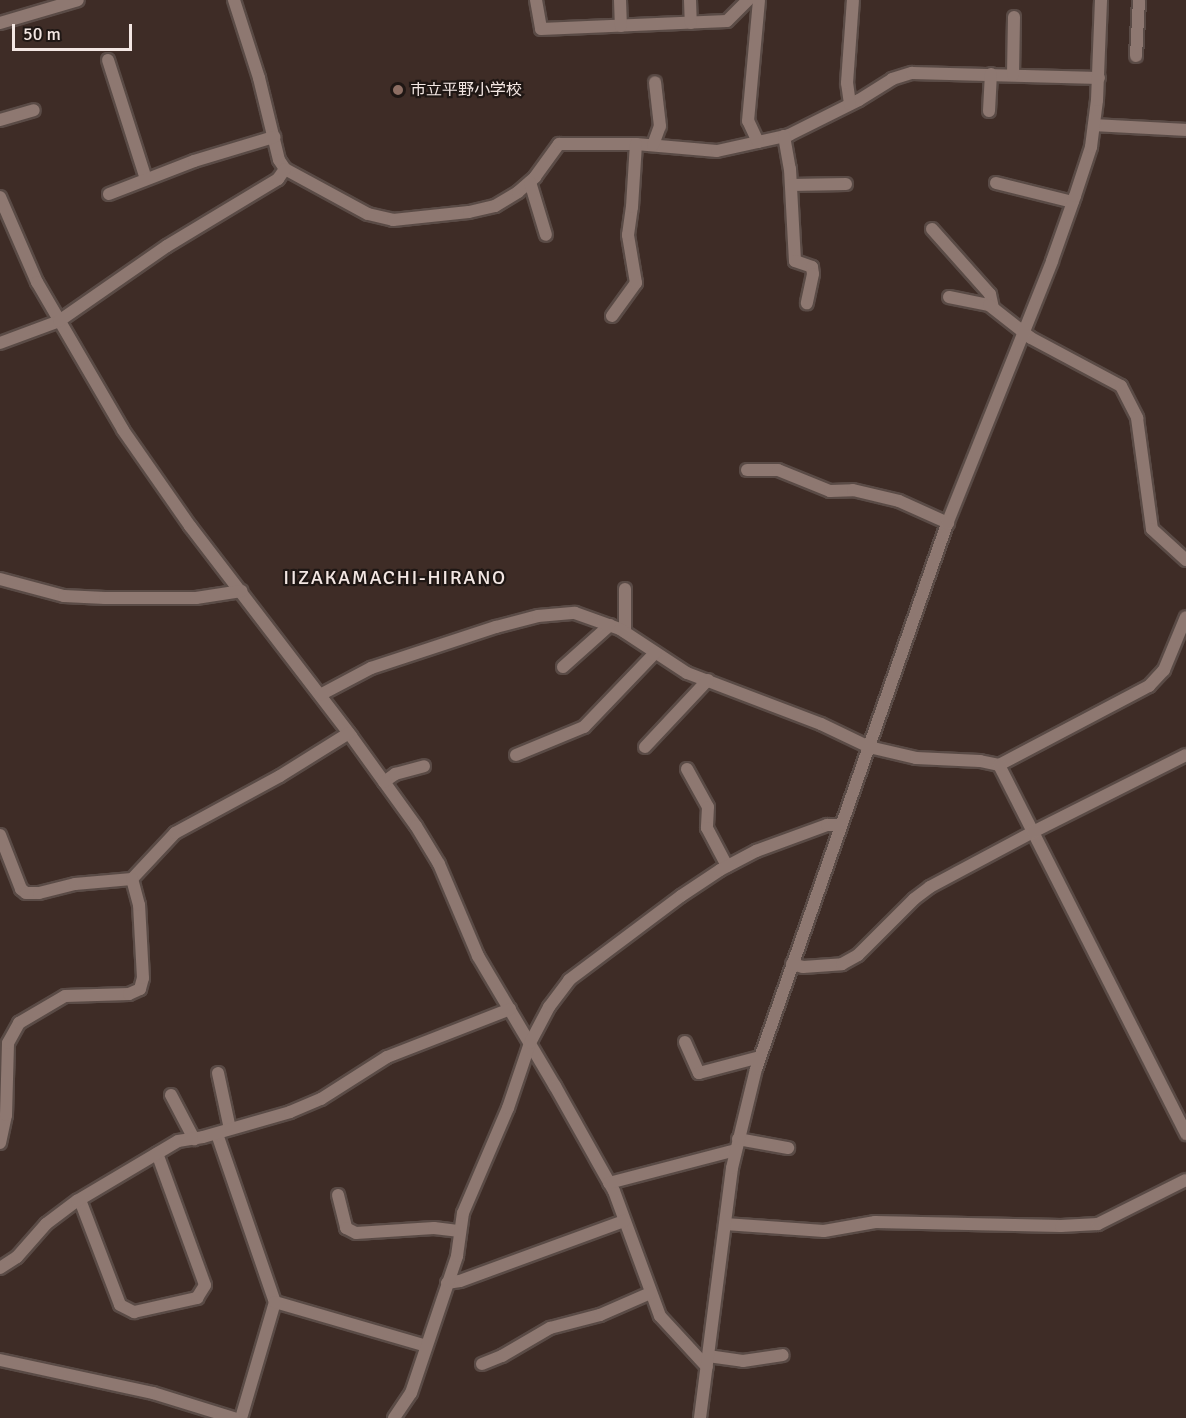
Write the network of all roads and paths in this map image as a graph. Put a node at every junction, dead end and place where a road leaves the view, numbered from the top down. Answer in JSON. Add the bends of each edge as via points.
{"nodes":[{"id":1,"x":78,"y":0,"type":"edge"},
{"id":2,"x":234,"y":0,"type":"edge"},
{"id":3,"x":536,"y":0,"type":"edge"},
{"id":4,"x":620,"y":0,"type":"edge"},
{"id":5,"x":690,"y":0,"type":"edge"},
{"id":6,"x":748,"y":0,"type":"edge"},
{"id":7,"x":759,"y":0,"type":"edge"},
{"id":8,"x":853,"y":0,"type":"edge"},
{"id":9,"x":1101,"y":0,"type":"edge"},
{"id":10,"x":1139,"y":0,"type":"edge"},
{"id":11,"x":1014,"y":16,"type":"dead end"},
{"id":12,"x":0,"y":23,"type":"edge"},
{"id":13,"x":691,"y":23,"type":"junction"},
{"id":14,"x":621,"y":26,"type":"junction"},
{"id":15,"x":1136,"y":56,"type":"dead end"},
{"id":16,"x":108,"y":60,"type":"dead end"},
{"id":17,"x":991,"y":74,"type":"junction"},
{"id":18,"x":1013,"y":75,"type":"junction"},
{"id":19,"x":1098,"y":78,"type":"junction"},
{"id":20,"x":656,"y":82,"type":"dead end"},
{"id":21,"x":850,"y":104,"type":"junction"},
{"id":22,"x":34,"y":110,"type":"dead end"},
{"id":23,"x":989,"y":111,"type":"dead end"},
{"id":24,"x":0,"y":120,"type":"edge"},
{"id":25,"x":1094,"y":125,"type":"junction"},
{"id":26,"x":1186,"y":130,"type":"edge"},
{"id":27,"x":784,"y":136,"type":"junction"},
{"id":28,"x":274,"y":137,"type":"junction"},
{"id":29,"x":758,"y":142,"type":"junction"},
{"id":30,"x":636,"y":144,"type":"junction"},
{"id":31,"x":653,"y":145,"type":"junction"},
{"id":32,"x":285,"y":170,"type":"junction"},
{"id":33,"x":146,"y":179,"type":"junction"},
{"id":34,"x":530,"y":182,"type":"junction"},
{"id":35,"x":996,"y":183,"type":"dead end"},
{"id":36,"x":846,"y":184,"type":"dead end"},
{"id":37,"x":791,"y":185,"type":"junction"},
{"id":38,"x":109,"y":194,"type":"dead end"},
{"id":39,"x":0,"y":197,"type":"edge"},
{"id":40,"x":1073,"y":202,"type":"junction"},
{"id":41,"x":932,"y":230,"type":"dead end"},
{"id":42,"x":546,"y":235,"type":"dead end"},
{"id":43,"x":949,"y":297,"type":"dead end"},
{"id":44,"x":807,"y":303,"type":"dead end"},
{"id":45,"x":993,"y":308,"type":"junction"},
{"id":46,"x":612,"y":316,"type":"dead end"},
{"id":47,"x":59,"y":321,"type":"junction"},
{"id":48,"x":1023,"y":332,"type":"junction"},
{"id":49,"x":0,"y":343,"type":"edge"},
{"id":50,"x":747,"y":470,"type":"dead end"},
{"id":51,"x":948,"y":523,"type":"junction"},
{"id":52,"x":1186,"y":560,"type":"edge"},
{"id":53,"x":0,"y":579,"type":"edge"},
{"id":54,"x":625,"y":589,"type":"dead end"},
{"id":55,"x":241,"y":591,"type":"junction"},
{"id":56,"x":1186,"y":616,"type":"edge"},
{"id":57,"x":609,"y":625,"type":"junction"},
{"id":58,"x":625,"y":632,"type":"junction"},
{"id":59,"x":655,"y":653,"type":"junction"},
{"id":60,"x":563,"y":666,"type":"dead end"},
{"id":61,"x":708,"y":680,"type":"junction"},
{"id":62,"x":320,"y":695,"type":"junction"},
{"id":63,"x":349,"y":733,"type":"junction"},
{"id":64,"x":645,"y":747,"type":"dead end"},
{"id":65,"x":869,"y":747,"type":"junction"},
{"id":66,"x":516,"y":755,"type":"dead end"},
{"id":67,"x":1186,"y":755,"type":"edge"},
{"id":68,"x":999,"y":765,"type":"junction"},
{"id":69,"x":424,"y":766,"type":"dead end"},
{"id":70,"x":687,"y":769,"type":"dead end"},
{"id":71,"x":384,"y":782,"type":"junction"},
{"id":72,"x":841,"y":825,"type":"junction"},
{"id":73,"x":1033,"y":832,"type":"junction"},
{"id":74,"x":0,"y":835,"type":"edge"},
{"id":75,"x":727,"y":867,"type":"junction"},
{"id":76,"x":132,"y":879,"type":"junction"},
{"id":77,"x":792,"y":964,"type":"junction"},
{"id":78,"x":510,"y":1010,"type":"junction"},
{"id":79,"x":685,"y":1042,"type":"dead end"},
{"id":80,"x":530,"y":1044,"type":"junction"},
{"id":81,"x":760,"y":1057,"type":"junction"},
{"id":82,"x":218,"y":1073,"type":"dead end"},
{"id":83,"x":171,"y":1095,"type":"dead end"},
{"id":84,"x":230,"y":1130,"type":"junction"},
{"id":85,"x":217,"y":1134,"type":"junction"},
{"id":86,"x":1186,"y":1134,"type":"edge"},
{"id":87,"x":194,"y":1138,"type":"junction"},
{"id":88,"x":0,"y":1143,"type":"edge"},
{"id":89,"x":737,"y":1145,"type":"junction"},
{"id":90,"x":788,"y":1148,"type":"dead end"},
{"id":91,"x":157,"y":1153,"type":"junction"},
{"id":92,"x":1186,"y":1180,"type":"edge"},
{"id":93,"x":609,"y":1183,"type":"junction"},
{"id":94,"x":338,"y":1196,"type":"dead end"},
{"id":95,"x":80,"y":1200,"type":"junction"},
{"id":96,"x":624,"y":1221,"type":"junction"},
{"id":97,"x":725,"y":1224,"type":"junction"},
{"id":98,"x":459,"y":1231,"type":"junction"},
{"id":99,"x":0,"y":1268,"type":"edge"},
{"id":100,"x":447,"y":1283,"type":"junction"},
{"id":101,"x":650,"y":1293,"type":"junction"},
{"id":102,"x":275,"y":1302,"type":"junction"},
{"id":103,"x":426,"y":1346,"type":"junction"},
{"id":104,"x":783,"y":1355,"type":"dead end"},
{"id":105,"x":0,"y":1359,"type":"edge"},
{"id":106,"x":707,"y":1361,"type":"junction"},
{"id":107,"x":482,"y":1364,"type":"dead end"},
{"id":108,"x":234,"y":1418,"type":"edge"},
{"id":109,"x":241,"y":1418,"type":"edge"},
{"id":110,"x":394,"y":1418,"type":"edge"},
{"id":111,"x":700,"y":1418,"type":"edge"}],
"edges":[{"from":1,"to":12,"type":"street"},
{"from":2,"to":28,"type":"street"},
{"from":3,"to":14,"type":"street","via":[[541,29]]},
{"from":4,"to":14,"type":"street"},
{"from":5,"to":13,"type":"street"},
{"from":6,"to":13,"type":"street","via":[[727,21]]},
{"from":7,"to":29,"type":"street","via":[[748,121]]},
{"from":8,"to":21,"type":"street","via":[[847,83]]},
{"from":9,"to":19,"type":"street"},
{"from":10,"to":15,"type":"street"},
{"from":11,"to":18,"type":"street"},
{"from":13,"to":14,"type":"street"},
{"from":16,"to":33,"type":"street"},
{"from":17,"to":18,"type":"street"},
{"from":17,"to":21,"type":"street","via":[[925,72],[902,76]]},
{"from":17,"to":23,"type":"street"},
{"from":18,"to":19,"type":"street"},
{"from":19,"to":25,"type":"street"},
{"from":20,"to":31,"type":"street","via":[[660,126]]},
{"from":21,"to":27,"type":"street"},
{"from":22,"to":24,"type":"street"},
{"from":25,"to":26,"type":"street"},
{"from":25,"to":40,"type":"street"},
{"from":27,"to":29,"type":"street"},
{"from":27,"to":37,"type":"street"},
{"from":28,"to":32,"type":"street"},
{"from":28,"to":33,"type":"street"},
{"from":29,"to":31,"type":"street","via":[[717,152]]},
{"from":30,"to":31,"type":"street"},
{"from":30,"to":34,"type":"street","via":[[560,144]]},
{"from":30,"to":46,"type":"street","via":[[628,235],[636,283]]},
{"from":32,"to":34,"type":"street","via":[[368,214],[393,220],[495,206]]},
{"from":32,"to":47,"type":"street","via":[[278,179],[167,246]]},
{"from":33,"to":38,"type":"street"},
{"from":34,"to":42,"type":"street"},
{"from":35,"to":40,"type":"street"},
{"from":36,"to":37,"type":"street"},
{"from":37,"to":44,"type":"street","via":[[795,261],[812,267],[813,274]]},
{"from":39,"to":47,"type":"street","via":[[37,282]]},
{"from":40,"to":48,"type":"street"},
{"from":41,"to":45,"type":"street","via":[[990,294]]},
{"from":43,"to":45,"type":"street"},
{"from":45,"to":48,"type":"street"},
{"from":47,"to":49,"type":"street"},
{"from":47,"to":55,"type":"street","via":[[123,430]]},
{"from":48,"to":51,"type":"street"},
{"from":48,"to":52,"type":"street","via":[[1121,386],[1137,418],[1152,529]]},
{"from":50,"to":51,"type":"street","via":[[778,470],[830,491],[853,490],[899,501]]},
{"from":51,"to":65,"type":"street"},
{"from":53,"to":55,"type":"street","via":[[64,596],[196,598]]},
{"from":54,"to":58,"type":"street"},
{"from":55,"to":62,"type":"street"},
{"from":56,"to":68,"type":"street","via":[[1164,670],[1149,686]]},
{"from":57,"to":58,"type":"street"},
{"from":57,"to":60,"type":"street"},
{"from":57,"to":62,"type":"street","via":[[575,614],[538,616],[371,668]]},
{"from":58,"to":59,"type":"street"},
{"from":59,"to":61,"type":"street","via":[[687,673]]},
{"from":59,"to":66,"type":"street","via":[[584,727]]},
{"from":61,"to":64,"type":"street"},
{"from":61,"to":65,"type":"street"},
{"from":62,"to":63,"type":"street"},
{"from":63,"to":71,"type":"street"},
{"from":63,"to":76,"type":"street","via":[[175,833]]},
{"from":65,"to":68,"type":"street","via":[[916,758]]},
{"from":65,"to":72,"type":"street"},
{"from":67,"to":73,"type":"street"},
{"from":68,"to":73,"type":"street"},
{"from":69,"to":71,"type":"street","via":[[395,774]]},
{"from":70,"to":75,"type":"street","via":[[708,807],[707,828]]},
{"from":71,"to":78,"type":"street","via":[[439,864],[478,956]]},
{"from":72,"to":75,"type":"street","via":[[827,825],[767,847]]},
{"from":72,"to":77,"type":"street"},
{"from":73,"to":77,"type":"street","via":[[930,887],[858,955],[842,964]]},
{"from":73,"to":86,"type":"street"},
{"from":74,"to":76,"type":"street","via":[[26,893]]},
{"from":75,"to":80,"type":"street","via":[[681,896],[569,980],[549,1007]]},
{"from":76,"to":88,"type":"street","via":[[139,905],[143,978],[140,988],[129,994],[65,996],[19,1023],[8,1043],[6,1114]]},
{"from":77,"to":81,"type":"street"},
{"from":78,"to":80,"type":"street"},
{"from":78,"to":84,"type":"street","via":[[387,1058],[321,1099]]},
{"from":79,"to":81,"type":"street","via":[[699,1072]]},
{"from":80,"to":93,"type":"street"},
{"from":80,"to":98,"type":"street"},
{"from":81,"to":89,"type":"street"},
{"from":82,"to":84,"type":"street"},
{"from":83,"to":87,"type":"street"},
{"from":84,"to":85,"type":"street"},
{"from":85,"to":87,"type":"street"},
{"from":85,"to":102,"type":"street"},
{"from":87,"to":91,"type":"street","via":[[178,1141]]},
{"from":89,"to":90,"type":"street"},
{"from":89,"to":93,"type":"street"},
{"from":89,"to":97,"type":"street"},
{"from":91,"to":95,"type":"street"},
{"from":91,"to":95,"type":"street","via":[[205,1286],[197,1298],[134,1312],[120,1305]]},
{"from":92,"to":97,"type":"street","via":[[1098,1224],[875,1222],[824,1231]]},
{"from":93,"to":96,"type":"street"},
{"from":94,"to":98,"type":"street","via":[[346,1228],[356,1233],[434,1228]]},
{"from":95,"to":99,"type":"street","via":[[46,1224],[17,1257]]},
{"from":96,"to":100,"type":"street"},
{"from":96,"to":101,"type":"street"},
{"from":97,"to":106,"type":"street"},
{"from":98,"to":100,"type":"street","via":[[457,1256]]},
{"from":100,"to":103,"type":"street"},
{"from":101,"to":106,"type":"street","via":[[660,1316]]},
{"from":101,"to":107,"type":"street","via":[[600,1315],[550,1328]]},
{"from":102,"to":103,"type":"street"},
{"from":102,"to":109,"type":"street"},
{"from":103,"to":110,"type":"street","via":[[411,1393]]},
{"from":104,"to":106,"type":"street"},
{"from":105,"to":108,"type":"street","via":[[153,1393]]},
{"from":106,"to":111,"type":"street"}]}
